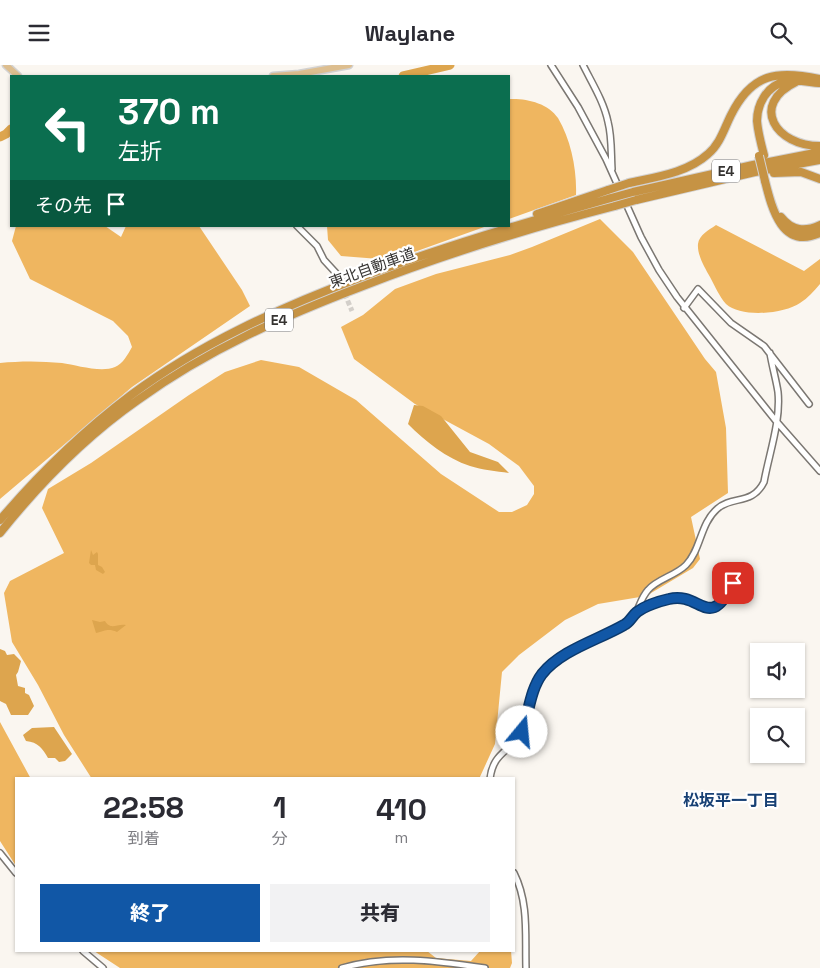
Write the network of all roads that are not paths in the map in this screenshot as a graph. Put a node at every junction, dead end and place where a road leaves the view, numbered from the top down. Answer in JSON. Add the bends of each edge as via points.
{"nodes":[{"id":1,"x":6,"y":65,"type":"edge"},
{"id":2,"x":349,"y":65,"type":"edge"},
{"id":3,"x":551,"y":65,"type":"edge"},
{"id":4,"x":583,"y":65,"type":"edge"},
{"id":5,"x":17,"y":75,"type":"edge"},
{"id":6,"x":286,"y":75,"type":"edge"},
{"id":7,"x":790,"y":75,"type":"junction"},
{"id":8,"x":820,"y":79,"type":"edge"},
{"id":9,"x":798,"y":81,"type":"junction"},
{"id":10,"x":820,"y":83,"type":"edge"},
{"id":11,"x":820,"y":146,"type":"edge"},
{"id":12,"x":820,"y":152,"type":"edge"},
{"id":13,"x":761,"y":156,"type":"junction"},
{"id":14,"x":820,"y":161,"type":"edge"},
{"id":15,"x":612,"y":172,"type":"junction"},
{"id":16,"x":820,"y":179,"type":"edge"},
{"id":17,"x":767,"y":180,"type":"junction"},
{"id":18,"x":672,"y":191,"type":"junction"},
{"id":19,"x":510,"y":224,"type":"edge"},
{"id":20,"x":820,"y":225,"type":"edge"},
{"id":21,"x":298,"y":227,"type":"edge"},
{"id":22,"x":501,"y":227,"type":"edge"},
{"id":23,"x":820,"y":233,"type":"edge"},
{"id":24,"x":467,"y":241,"type":"junction"},
{"id":25,"x":336,"y":273,"type":"tunnel mouth"},
{"id":26,"x":684,"y":308,"type":"junction"},
{"id":27,"x":770,"y":353,"type":"junction"},
{"id":28,"x":809,"y":405,"type":"dead end"},
{"id":29,"x":776,"y":421,"type":"junction"},
{"id":30,"x":820,"y":471,"type":"edge"},
{"id":31,"x":0,"y":520,"type":"edge"},
{"id":32,"x":0,"y":533,"type":"edge"},
{"id":33,"x":739,"y":571,"type":"dead end"},
{"id":34,"x":638,"y":612,"type":"junction"},
{"id":35,"x":491,"y":777,"type":"edge"},
{"id":36,"x":0,"y":853,"type":"edge"},
{"id":37,"x":15,"y":872,"type":"edge"},
{"id":38,"x":515,"y":876,"type":"edge"},
{"id":39,"x":84,"y":952,"type":"edge"},
{"id":40,"x":103,"y":968,"type":"edge"},
{"id":41,"x":342,"y":968,"type":"edge"},
{"id":42,"x":485,"y":968,"type":"edge"},
{"id":43,"x":526,"y":968,"type":"edge"}],
"edges":[{"from":1,"to":5,"type":"main road"},
{"from":2,"to":6,"type":"main road"},
{"from":3,"to":15,"type":"street","via":[[578,107]]},
{"from":4,"to":15,"type":"street","via":[[608,121]]},
{"from":7,"to":8,"type":"highway"},
{"from":7,"to":13,"type":"highway","via":[[768,85],[756,100],[753,122]]},
{"from":7,"to":19,"type":"highway","bridge":true,"via":[[767,77],[748,89],[719,142],[701,160],[682,169],[629,183]]},
{"from":9,"to":10,"type":"highway"},
{"from":9,"to":11,"type":"highway","via":[[775,99],[772,117],[787,138],[804,145]]},
{"from":9,"to":13,"type":"highway","via":[[785,81],[775,86],[762,100],[757,120]]},
{"from":12,"to":24,"type":"highway","name":"東北自動車道","number":"E4","bridge":true,"via":[[633,192]]},
{"from":13,"to":17,"type":"highway","bridge":true},
{"from":14,"to":18,"type":"highway","name":"東北自動車道","number":"E4"},
{"from":15,"to":26,"type":"street","via":[[641,237]]},
{"from":16,"to":18,"type":"highway","via":[[801,172],[778,172],[694,190]]},
{"from":17,"to":20,"type":"highway","via":[[785,222],[802,230]]},
{"from":17,"to":23,"type":"highway","via":[[776,218],[785,229],[803,238]]},
{"from":18,"to":32,"type":"highway","name":"東北自動車道","number":"E4","bridge":true,"via":[[470,248],[270,323],[218,350],[137,401],[66,459]]},
{"from":21,"to":25,"type":"street","via":[[317,246]]},
{"from":22,"to":24,"type":"highway"},
{"from":24,"to":31,"type":"highway","name":"東北自動車道","number":"E4","via":[[307,299],[238,330],[189,357],[94,424],[34,480]]},
{"from":26,"to":27,"type":"street","via":[[698,289],[731,323]]},
{"from":26,"to":29,"type":"street"},
{"from":27,"to":28,"type":"street"},
{"from":27,"to":29,"type":"street","via":[[778,393]]},
{"from":29,"to":30,"type":"street"},
{"from":29,"to":34,"type":"street","via":[[760,489],[742,500],[718,507],[687,564],[648,589]]},
{"from":33,"to":34,"type":"street","via":[[723,602],[716,606],[702,608],[680,597]]},
{"from":34,"to":35,"type":"street","via":[[626,624],[568,654],[543,674],[533,694],[522,732],[496,758]]},
{"from":36,"to":37,"type":"street"},
{"from":38,"to":43,"type":"street","via":[[524,899]]},
{"from":39,"to":40,"type":"street"},
{"from":41,"to":42,"type":"street","via":[[405,959]]}]}
